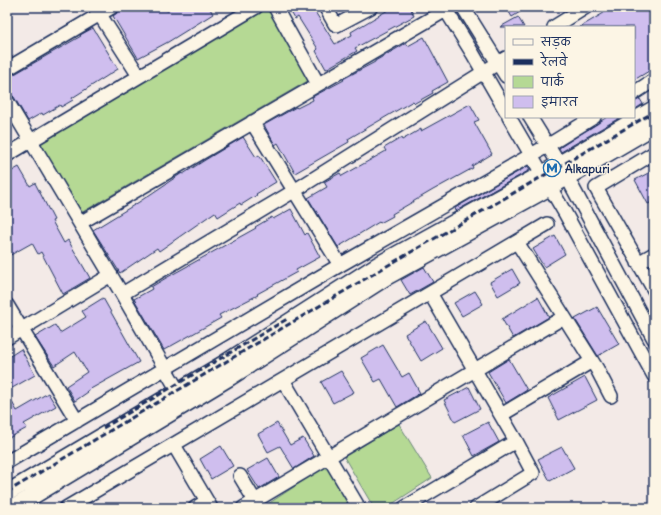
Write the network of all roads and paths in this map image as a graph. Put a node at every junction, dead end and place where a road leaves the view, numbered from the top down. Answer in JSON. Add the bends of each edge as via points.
{"nodes":[{"id":1,"x":112,"y":7,"type":"edge"},
{"id":2,"x":256,"y":7,"type":"edge"},
{"id":3,"x":275,"y":7,"type":"edge"},
{"id":4,"x":328,"y":7,"type":"edge"},
{"id":5,"x":371,"y":7,"type":"edge"},
{"id":6,"x":462,"y":7,"type":"edge"},
{"id":7,"x":586,"y":7,"type":"edge"},
{"id":8,"x":447,"y":8,"type":"edge"},
{"id":9,"x":97,"y":11,"type":"edge"},
{"id":10,"x":556,"y":26,"type":"edge"},
{"id":11,"x":502,"y":60,"type":"edge"},
{"id":12,"x":7,"y":69,"type":"edge"},
{"id":13,"x":483,"y":72,"type":"junction"},
{"id":14,"x":505,"y":72,"type":"edge"},
{"id":15,"x":139,"y":76,"type":"junction"},
{"id":16,"x":654,"y":80,"type":"edge"},
{"id":17,"x":318,"y":84,"type":"junction"},
{"id":18,"x":635,"y":91,"type":"edge"},
{"id":19,"x":7,"y":101,"type":"edge"},
{"id":20,"x":505,"y":109,"type":"edge"},
{"id":21,"x":654,"y":109,"type":"edge"},
{"id":22,"x":510,"y":118,"type":"edge"},
{"id":23,"x":531,"y":118,"type":"edge"},
{"id":24,"x":592,"y":118,"type":"edge"},
{"id":25,"x":252,"y":122,"type":"junction"},
{"id":26,"x":654,"y":126,"type":"edge"},
{"id":27,"x":31,"y":140,"type":"junction"},
{"id":28,"x":547,"y":146,"type":"junction"},
{"id":29,"x":654,"y":154,"type":"edge"},
{"id":30,"x":7,"y":155,"type":"edge"},
{"id":31,"x":531,"y":155,"type":"junction"},
{"id":32,"x":563,"y":171,"type":"junction"},
{"id":33,"x":546,"y":180,"type":"junction"},
{"id":34,"x":294,"y":191,"type":"junction"},
{"id":35,"x":80,"y":223,"type":"junction"},
{"id":36,"x":547,"y":224,"type":"dead end"},
{"id":37,"x":517,"y":242,"type":"junction"},
{"id":38,"x":654,"y":254,"type":"edge"},
{"id":39,"x":638,"y":263,"type":"junction"},
{"id":40,"x":340,"y":265,"type":"junction"},
{"id":41,"x":111,"y":275,"type":"junction"},
{"id":42,"x":654,"y":290,"type":"edge"},
{"id":43,"x":430,"y":293,"type":"junction"},
{"id":44,"x":122,"y":294,"type":"junction"},
{"id":45,"x":7,"y":305,"type":"edge"},
{"id":46,"x":564,"y":317,"type":"junction"},
{"id":47,"x":21,"y":329,"type":"junction"},
{"id":48,"x":7,"y":338,"type":"edge"},
{"id":49,"x":654,"y":339,"type":"edge"},
{"id":50,"x":592,"y":361,"type":"junction"},
{"id":51,"x":166,"y":368,"type":"junction"},
{"id":52,"x":475,"y":370,"type":"junction"},
{"id":53,"x":654,"y":376,"type":"edge"},
{"id":54,"x":283,"y":380,"type":"junction"},
{"id":55,"x":178,"y":392,"type":"junction"},
{"id":56,"x":611,"y":396,"type":"dead end"},
{"id":57,"x":500,"y":414,"type":"junction"},
{"id":58,"x":77,"y":421,"type":"junction"},
{"id":59,"x":516,"y":441,"type":"junction"},
{"id":60,"x":174,"y":445,"type":"junction"},
{"id":61,"x":329,"y":457,"type":"junction"},
{"id":62,"x":7,"y":462,"type":"edge"},
{"id":63,"x":240,"y":476,"type":"dead end"},
{"id":64,"x":7,"y":493,"type":"edge"},
{"id":65,"x":255,"y":501,"type":"junction"},
{"id":66,"x":209,"y":504,"type":"edge"},
{"id":67,"x":13,"y":508,"type":"edge"},
{"id":68,"x":66,"y":508,"type":"edge"},
{"id":69,"x":194,"y":508,"type":"edge"},
{"id":70,"x":243,"y":508,"type":"edge"},
{"id":71,"x":359,"y":508,"type":"edge"},
{"id":72,"x":404,"y":508,"type":"edge"},
{"id":73,"x":476,"y":508,"type":"edge"}],
"edges":[{"from":1,"to":9,"type":"street"},
{"from":2,"to":15,"type":"street"},
{"from":3,"to":17,"type":"street"},
{"from":4,"to":5,"type":"street","via":[[327,12],[337,25]]},
{"from":6,"to":11,"type":"street"},
{"from":7,"to":10,"type":"street"},
{"from":8,"to":13,"type":"street"},
{"from":8,"to":17,"type":"street"},
{"from":9,"to":12,"type":"street"},
{"from":9,"to":15,"type":"street"},
{"from":11,"to":13,"type":"street"},
{"from":11,"to":14,"type":"street"},
{"from":13,"to":20,"type":"street"},
{"from":13,"to":34,"type":"street"},
{"from":15,"to":27,"type":"street"},
{"from":16,"to":18,"type":"street"},
{"from":17,"to":25,"type":"street"},
{"from":19,"to":27,"type":"street"},
{"from":21,"to":32,"type":"main road"},
{"from":22,"to":31,"type":"street"},
{"from":23,"to":28,"type":"street"},
{"from":24,"to":28,"type":"street"},
{"from":25,"to":34,"type":"street"},
{"from":25,"to":35,"type":"street"},
{"from":26,"to":32,"type":"main road"},
{"from":27,"to":30,"type":"street"},
{"from":27,"to":35,"type":"street"},
{"from":28,"to":31,"type":"street"},
{"from":28,"to":32,"type":"street"},
{"from":29,"to":39,"type":"street","via":[[596,188]]},
{"from":31,"to":33,"type":"street"},
{"from":31,"to":40,"type":"street"},
{"from":32,"to":33,"type":"main road"},
{"from":32,"to":49,"type":"street"},
{"from":33,"to":53,"type":"street"},
{"from":33,"to":55,"type":"main road","via":[[378,265]]},
{"from":33,"to":67,"type":"main road","via":[[386,277],[230,377]]},
{"from":34,"to":40,"type":"street"},
{"from":34,"to":44,"type":"street"},
{"from":35,"to":41,"type":"street"},
{"from":36,"to":37,"type":"street"},
{"from":37,"to":43,"type":"street"},
{"from":37,"to":46,"type":"street"},
{"from":38,"to":39,"type":"street"},
{"from":39,"to":42,"type":"street"},
{"from":40,"to":51,"type":"street"},
{"from":41,"to":44,"type":"street"},
{"from":41,"to":47,"type":"street"},
{"from":43,"to":52,"type":"street"},
{"from":43,"to":54,"type":"street"},
{"from":44,"to":51,"type":"street"},
{"from":45,"to":47,"type":"street"},
{"from":46,"to":50,"type":"street"},
{"from":46,"to":52,"type":"street"},
{"from":47,"to":48,"type":"street"},
{"from":47,"to":58,"type":"street"},
{"from":50,"to":56,"type":"street"},
{"from":50,"to":57,"type":"street"},
{"from":51,"to":55,"type":"street"},
{"from":51,"to":58,"type":"street"},
{"from":52,"to":57,"type":"street"},
{"from":52,"to":61,"type":"street"},
{"from":54,"to":60,"type":"street"},
{"from":54,"to":61,"type":"street"},
{"from":55,"to":64,"type":"main road"},
{"from":57,"to":59,"type":"street"},
{"from":58,"to":62,"type":"street"},
{"from":59,"to":72,"type":"street"},
{"from":59,"to":73,"type":"street","via":[[533,473]]},
{"from":60,"to":66,"type":"street"},
{"from":60,"to":68,"type":"street"},
{"from":61,"to":65,"type":"street"},
{"from":61,"to":71,"type":"street"},
{"from":63,"to":65,"type":"street"},
{"from":65,"to":70,"type":"street"},
{"from":66,"to":69,"type":"street"}]}
